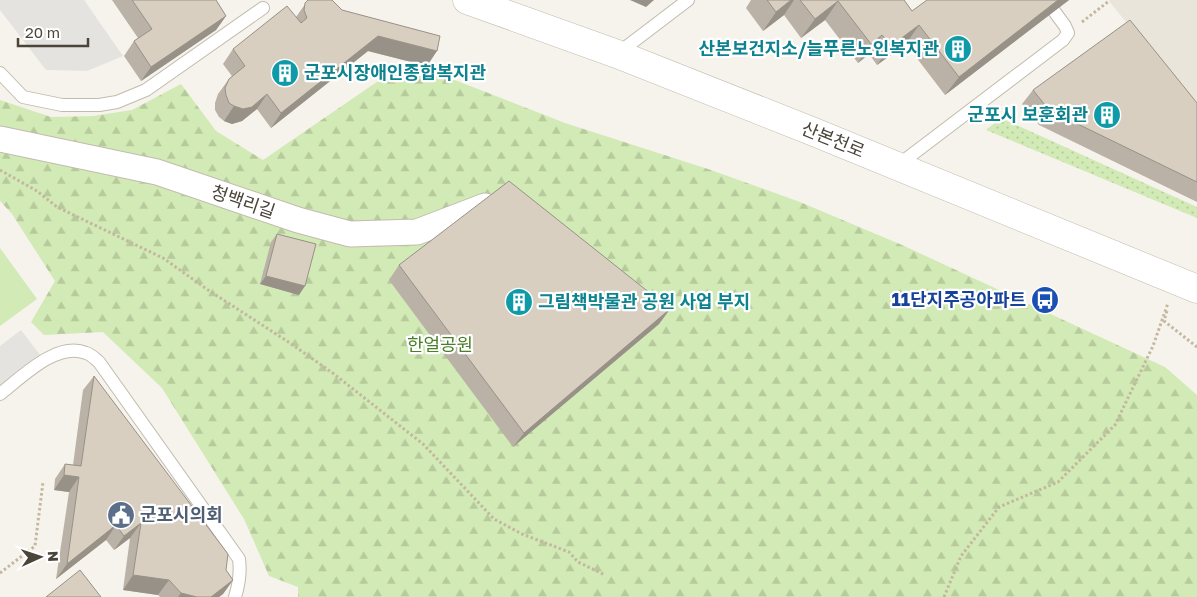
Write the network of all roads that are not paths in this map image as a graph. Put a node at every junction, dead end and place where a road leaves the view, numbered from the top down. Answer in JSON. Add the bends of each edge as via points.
{"nodes":[{"id":1,"x":466,"y":0,"type":"edge"},
{"id":2,"x":688,"y":0,"type":"edge"},
{"id":3,"x":263,"y":8,"type":"dead end"},
{"id":4,"x":1054,"y":11,"type":"edge"},
{"id":5,"x":617,"y":54,"type":"junction"},
{"id":6,"x":0,"y":73,"type":"edge"},
{"id":7,"x":0,"y":138,"type":"edge"},
{"id":8,"x":897,"y":166,"type":"junction"},
{"id":9,"x":485,"y":206,"type":"edge"},
{"id":10,"x":1186,"y":285,"type":"edge"},
{"id":11,"x":0,"y":394,"type":"edge"},
{"id":12,"x":235,"y":597,"type":"edge"}],
"edges":[{"from":1,"to":5,"type":"street","name":"산본천로"},
{"from":2,"to":5,"type":"lane"},
{"from":3,"to":6,"type":"lane","via":[[146,90],[117,102],[62,105],[22,97]]},
{"from":4,"to":8,"type":"lane","via":[[1068,32],[1064,40]]},
{"from":5,"to":8,"type":"street","name":"산본천로"},
{"from":7,"to":9,"type":"street","name":"청백리길","via":[[157,172],[298,220],[350,234],[417,232]]},
{"from":8,"to":10,"type":"street","name":"산본천로"},
{"from":11,"to":12,"type":"lane","via":[[56,354],[73,350],[87,353],[99,362],[239,559],[240,583]]}]}
